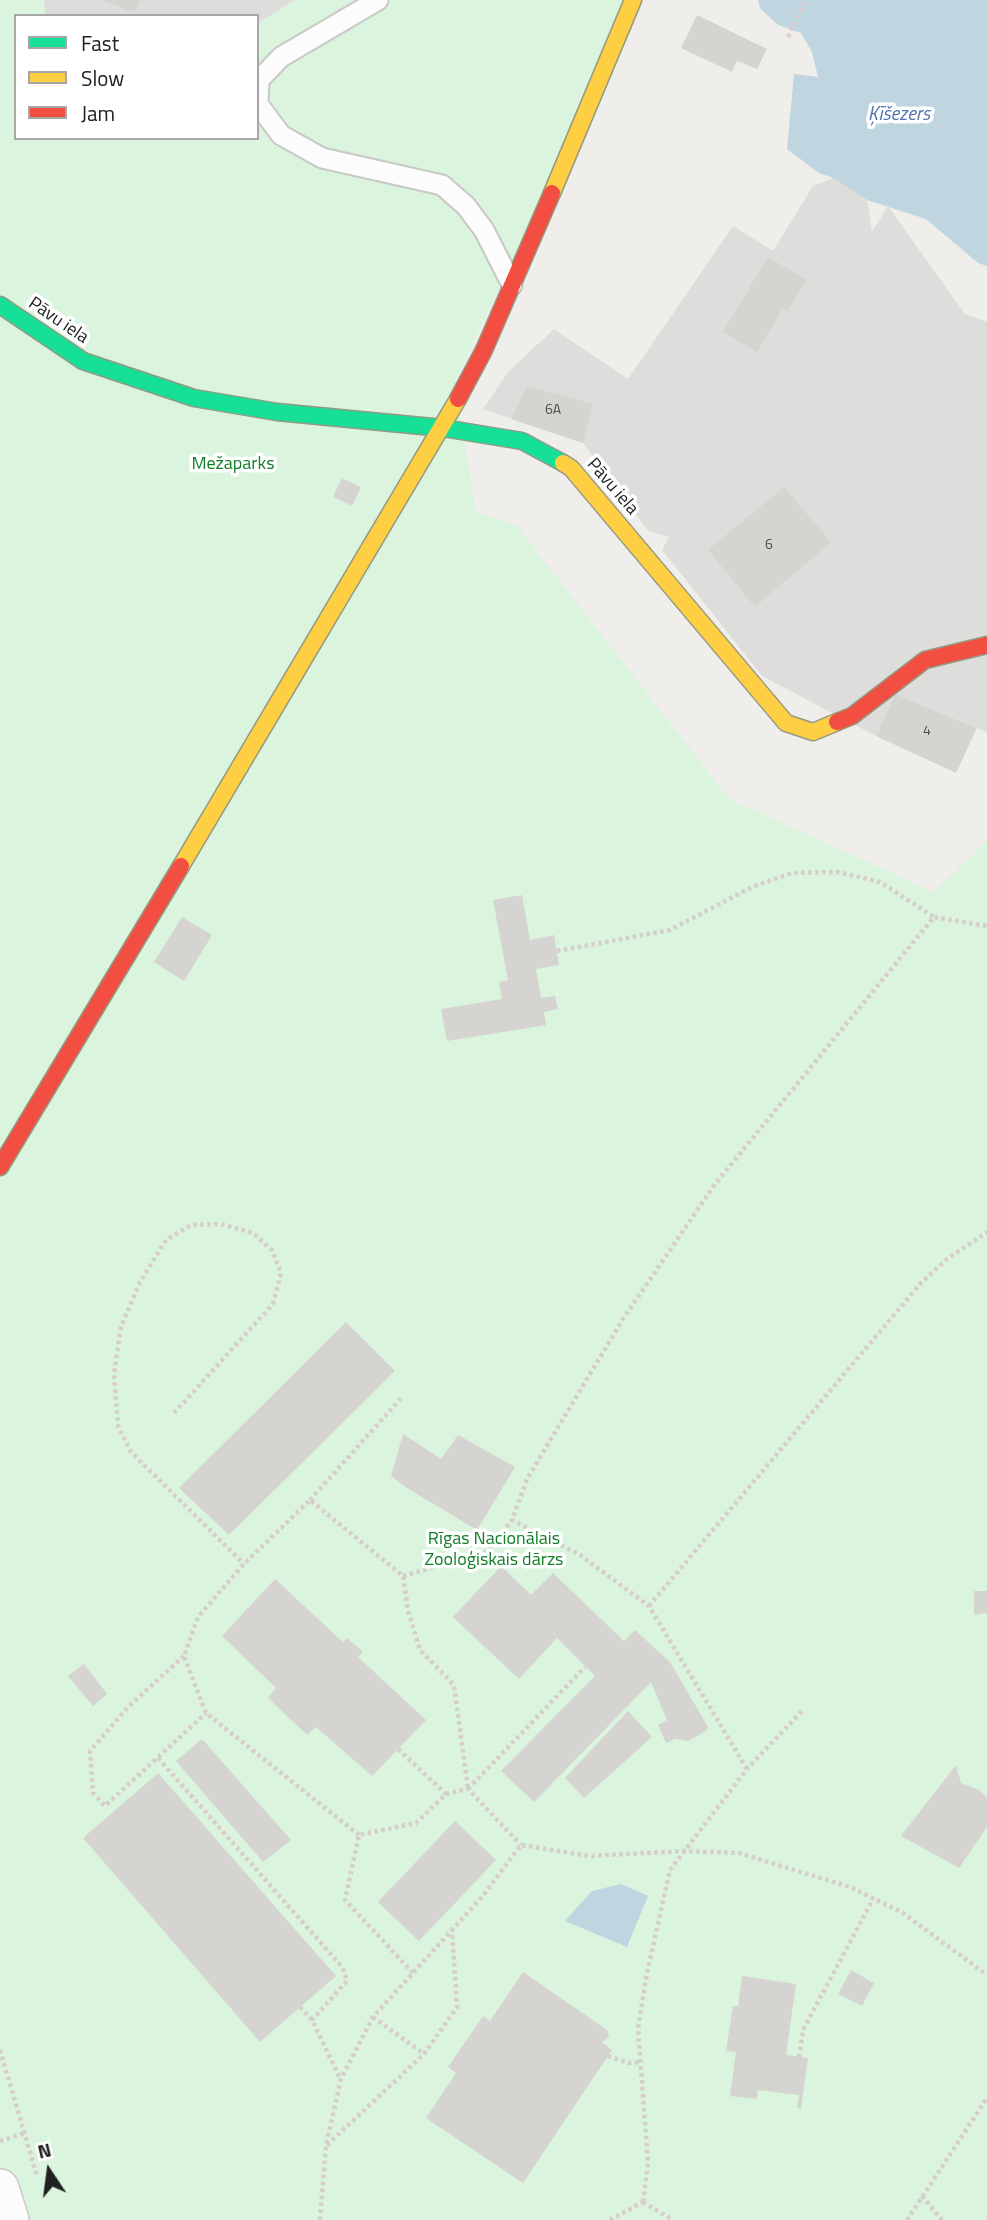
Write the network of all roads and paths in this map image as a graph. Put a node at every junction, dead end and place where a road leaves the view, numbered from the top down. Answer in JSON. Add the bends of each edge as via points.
{"nodes":[{"id":1,"x":379,"y":0,"type":"edge"},
{"id":2,"x":633,"y":0,"type":"edge"},
{"id":3,"x":806,"y":0,"type":"edge"},
{"id":4,"x":788,"y":37,"type":"dead end"},
{"id":5,"x":259,"y":80,"type":"edge"},
{"id":6,"x":259,"y":105,"type":"edge"},
{"id":7,"x":513,"y":286,"type":"junction"},
{"id":8,"x":0,"y":305,"type":"edge"},
{"id":9,"x":443,"y":428,"type":"junction"},
{"id":10,"x":987,"y":645,"type":"edge"},
{"id":11,"x":934,"y":917,"type":"junction"},
{"id":12,"x":987,"y":926,"type":"edge"},
{"id":13,"x":557,"y":951,"type":"dead end"},
{"id":14,"x":0,"y":1167,"type":"edge"},
{"id":15,"x":987,"y":1232,"type":"edge"},
{"id":16,"x":403,"y":1396,"type":"dead end"},
{"id":17,"x":174,"y":1413,"type":"dead end"},
{"id":18,"x":310,"y":1500,"type":"junction"},
{"id":19,"x":512,"y":1520,"type":"junction"},
{"id":20,"x":244,"y":1564,"type":"junction"},
{"id":21,"x":403,"y":1576,"type":"junction"},
{"id":22,"x":649,"y":1606,"type":"junction"},
{"id":23,"x":184,"y":1656,"type":"junction"},
{"id":24,"x":585,"y":1667,"type":"dead end"},
{"id":25,"x":802,"y":1711,"type":"dead end"},
{"id":26,"x":206,"y":1713,"type":"junction"},
{"id":27,"x":398,"y":1749,"type":"dead end"},
{"id":28,"x":158,"y":1758,"type":"junction"},
{"id":29,"x":747,"y":1769,"type":"junction"},
{"id":30,"x":468,"y":1789,"type":"junction"},
{"id":31,"x":446,"y":1794,"type":"junction"},
{"id":32,"x":359,"y":1835,"type":"junction"},
{"id":33,"x":521,"y":1846,"type":"junction"},
{"id":34,"x":684,"y":1851,"type":"junction"},
{"id":35,"x":873,"y":1899,"type":"junction"},
{"id":36,"x":452,"y":1931,"type":"junction"},
{"id":37,"x":413,"y":1973,"type":"junction"},
{"id":38,"x":987,"y":1975,"type":"edge"},
{"id":39,"x":300,"y":2007,"type":"dead end"},
{"id":40,"x":373,"y":2017,"type":"junction"},
{"id":41,"x":312,"y":2020,"type":"junction"},
{"id":42,"x":0,"y":2050,"type":"edge"},
{"id":43,"x":424,"y":2054,"type":"junction"},
{"id":44,"x":608,"y":2056,"type":"dead end"},
{"id":45,"x":799,"y":2057,"type":"dead end"},
{"id":46,"x":640,"y":2062,"type":"junction"},
{"id":47,"x":341,"y":2079,"type":"junction"},
{"id":48,"x":987,"y":2098,"type":"edge"},
{"id":49,"x":25,"y":2133,"type":"junction"},
{"id":50,"x":0,"y":2141,"type":"edge"},
{"id":51,"x":326,"y":2145,"type":"junction"},
{"id":52,"x":40,"y":2183,"type":"dead end"},
{"id":53,"x":0,"y":2188,"type":"edge"},
{"id":54,"x":922,"y":2196,"type":"junction"},
{"id":55,"x":643,"y":2203,"type":"junction"},
{"id":56,"x":10,"y":2220,"type":"edge"},
{"id":57,"x":320,"y":2220,"type":"edge"},
{"id":58,"x":610,"y":2220,"type":"edge"},
{"id":59,"x":673,"y":2220,"type":"edge"},
{"id":60,"x":906,"y":2220,"type":"edge"},
{"id":61,"x":942,"y":2220,"type":"edge"}],
"edges":[{"from":1,"to":5,"type":"lane","via":[[281,57]]},
{"from":2,"to":7,"type":"street"},
{"from":3,"to":4,"type":"path"},
{"from":6,"to":7,"type":"lane","via":[[281,135],[323,158],[442,185],[484,230]]},
{"from":7,"to":9,"type":"street"},
{"from":8,"to":9,"type":"street","name":"Pāvu iela","via":[[83,361],[194,398],[277,412]]},
{"from":9,"to":10,"type":"street","name":"Pāvu iela","via":[[522,441],[571,468],[786,723],[813,732],[852,716],[925,660]]},
{"from":9,"to":14,"type":"street"},
{"from":11,"to":12,"type":"path"},
{"from":11,"to":13,"type":"path","via":[[880,882],[838,872],[792,873],[752,887],[670,930]]},
{"from":11,"to":19,"type":"path","via":[[715,1184],[623,1319],[527,1479]]},
{"from":15,"to":22,"type":"path","via":[[920,1284]]},
{"from":16,"to":18,"type":"path"},
{"from":17,"to":20,"type":"path","via":[[273,1304],[281,1273],[272,1250],[253,1233],[221,1224],[191,1225],[166,1240],[140,1282],[121,1327],[114,1374],[118,1426],[131,1452]]},
{"from":18,"to":20,"type":"path"},
{"from":18,"to":21,"type":"path"},
{"from":19,"to":21,"type":"path","via":[[487,1552]]},
{"from":19,"to":22,"type":"path","via":[[580,1555]]},
{"from":20,"to":23,"type":"path","via":[[198,1617]]},
{"from":21,"to":30,"type":"path","via":[[420,1650],[454,1685]]},
{"from":22,"to":29,"type":"path"},
{"from":23,"to":26,"type":"path"},
{"from":23,"to":28,"type":"path","via":[[128,1707],[90,1751],[93,1793],[106,1806]]},
{"from":24,"to":30,"type":"path"},
{"from":25,"to":29,"type":"path"},
{"from":26,"to":28,"type":"path"},
{"from":26,"to":32,"type":"path"},
{"from":27,"to":31,"type":"path"},
{"from":28,"to":41,"type":"path","via":[[343,1968],[347,1981]]},
{"from":29,"to":34,"type":"path"},
{"from":30,"to":31,"type":"path"},
{"from":30,"to":33,"type":"path"},
{"from":31,"to":32,"type":"path","via":[[416,1823]]},
{"from":32,"to":37,"type":"path","via":[[345,1900]]},
{"from":33,"to":34,"type":"path","via":[[589,1856]]},
{"from":33,"to":36,"type":"path"},
{"from":34,"to":35,"type":"path","via":[[740,1853],[850,1887]]},
{"from":34,"to":46,"type":"path","via":[[670,1870],[647,1972],[638,2029]]},
{"from":35,"to":38,"type":"path","via":[[903,1913]]},
{"from":35,"to":45,"type":"path","via":[[803,2030]]},
{"from":36,"to":37,"type":"path"},
{"from":36,"to":43,"type":"path","via":[[457,2007]]},
{"from":37,"to":40,"type":"path"},
{"from":39,"to":41,"type":"path"},
{"from":40,"to":43,"type":"path"},
{"from":40,"to":47,"type":"path"},
{"from":41,"to":47,"type":"path"},
{"from":42,"to":49,"type":"path"},
{"from":43,"to":51,"type":"path"},
{"from":44,"to":46,"type":"path"},
{"from":46,"to":55,"type":"path","via":[[648,2163]]},
{"from":47,"to":51,"type":"path"},
{"from":48,"to":54,"type":"path"},
{"from":49,"to":50,"type":"path"},
{"from":49,"to":52,"type":"path"},
{"from":51,"to":57,"type":"path"},
{"from":53,"to":56,"type":"street"},
{"from":54,"to":60,"type":"path"},
{"from":54,"to":61,"type":"path"},
{"from":55,"to":58,"type":"path"},
{"from":55,"to":59,"type":"path"}]}
